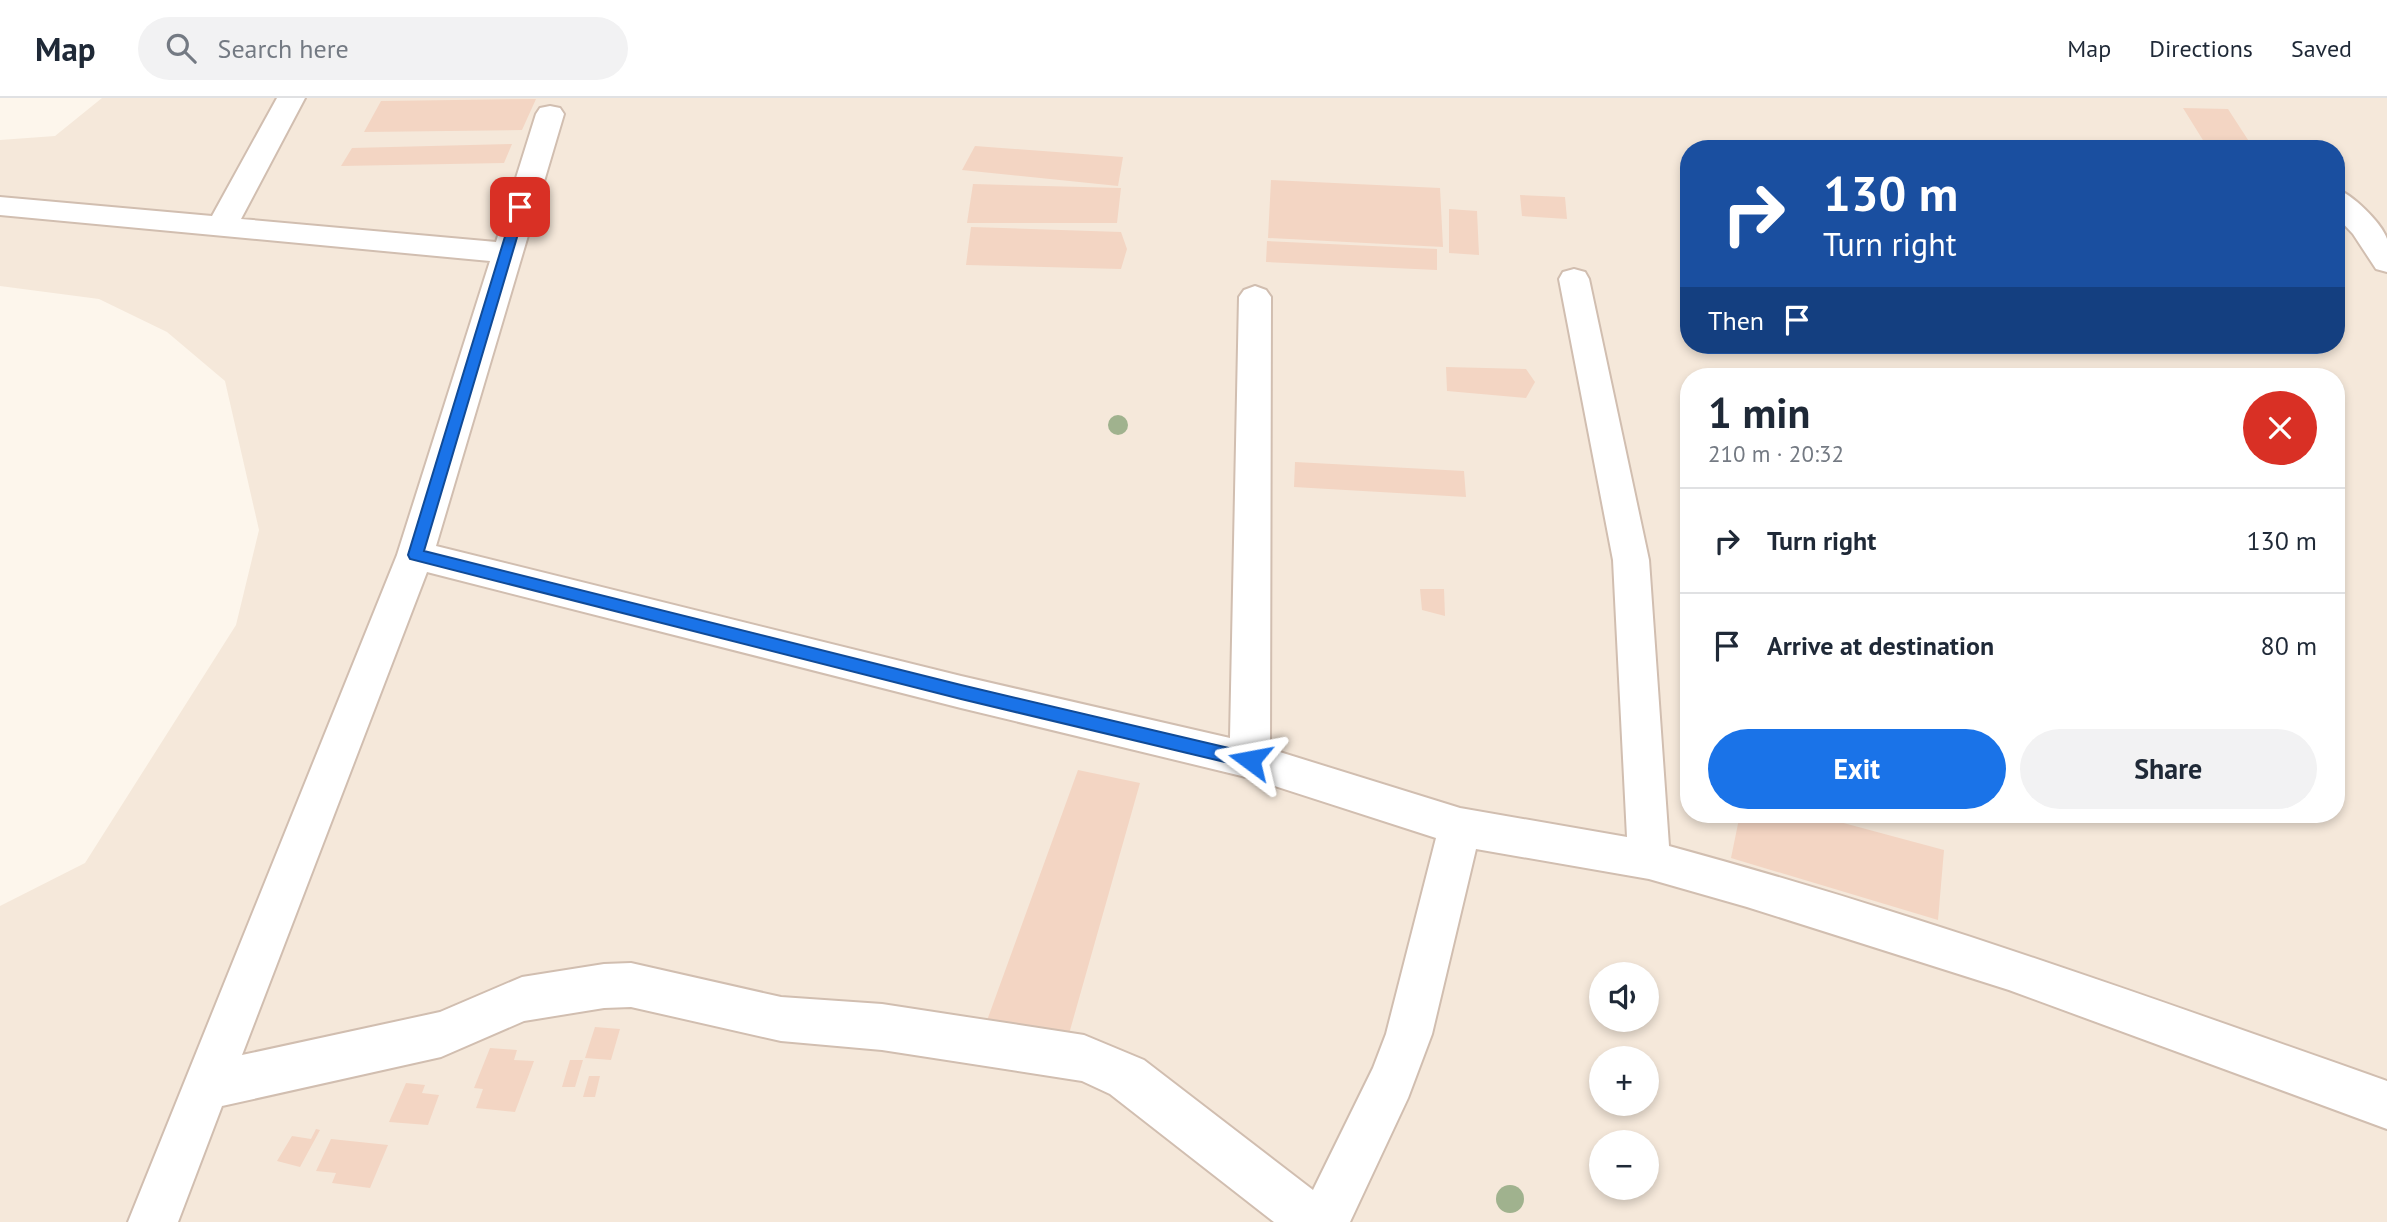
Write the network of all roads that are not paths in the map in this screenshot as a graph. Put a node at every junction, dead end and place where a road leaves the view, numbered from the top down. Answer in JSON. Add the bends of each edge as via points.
{"nodes":[{"id":1,"x":291,"y":98,"type":"edge"},
{"id":2,"x":550,"y":114,"type":"dead end"},
{"id":3,"x":0,"y":206,"type":"edge"},
{"id":4,"x":2345,"y":207,"type":"edge"},
{"id":5,"x":222,"y":226,"type":"junction"},
{"id":6,"x":505,"y":253,"type":"junction"},
{"id":7,"x":2387,"y":262,"type":"edge"},
{"id":8,"x":1574,"y":279,"type":"dead end"},
{"id":9,"x":1255,"y":297,"type":"dead end"},
{"id":10,"x":415,"y":555,"type":"junction"},
{"id":11,"x":1250,"y":760,"type":"junction"},
{"id":12,"x":1460,"y":827,"type":"junction"},
{"id":13,"x":1649,"y":860,"type":"junction"},
{"id":14,"x":205,"y":1086,"type":"junction"},
{"id":15,"x":2387,"y":1105,"type":"edge"},
{"id":16,"x":153,"y":1222,"type":"edge"},
{"id":17,"x":1314,"y":1222,"type":"edge"},
{"id":18,"x":1324,"y":1222,"type":"edge"}],
"edges":[{"from":1,"to":5,"type":"street"},
{"from":2,"to":6,"type":"street"},
{"from":3,"to":5,"type":"street"},
{"from":4,"to":7,"type":"street"},
{"from":5,"to":6,"type":"street"},
{"from":6,"to":10,"type":"street"},
{"from":8,"to":13,"type":"street","via":[[1631,560]]},
{"from":9,"to":11,"type":"street"},
{"from":10,"to":11,"type":"street"},
{"from":10,"to":14,"type":"street"},
{"from":11,"to":12,"type":"street"},
{"from":12,"to":13,"type":"street"},
{"from":12,"to":18,"type":"street","via":[[1409,1034]]},
{"from":13,"to":15,"type":"street","via":[[2009,970]]},
{"from":14,"to":16,"type":"street"},
{"from":14,"to":17,"type":"street","via":[[441,1034],[522,999],[631,985],[781,1019],[881,1027],[1084,1058],[1127,1077]]}]}
